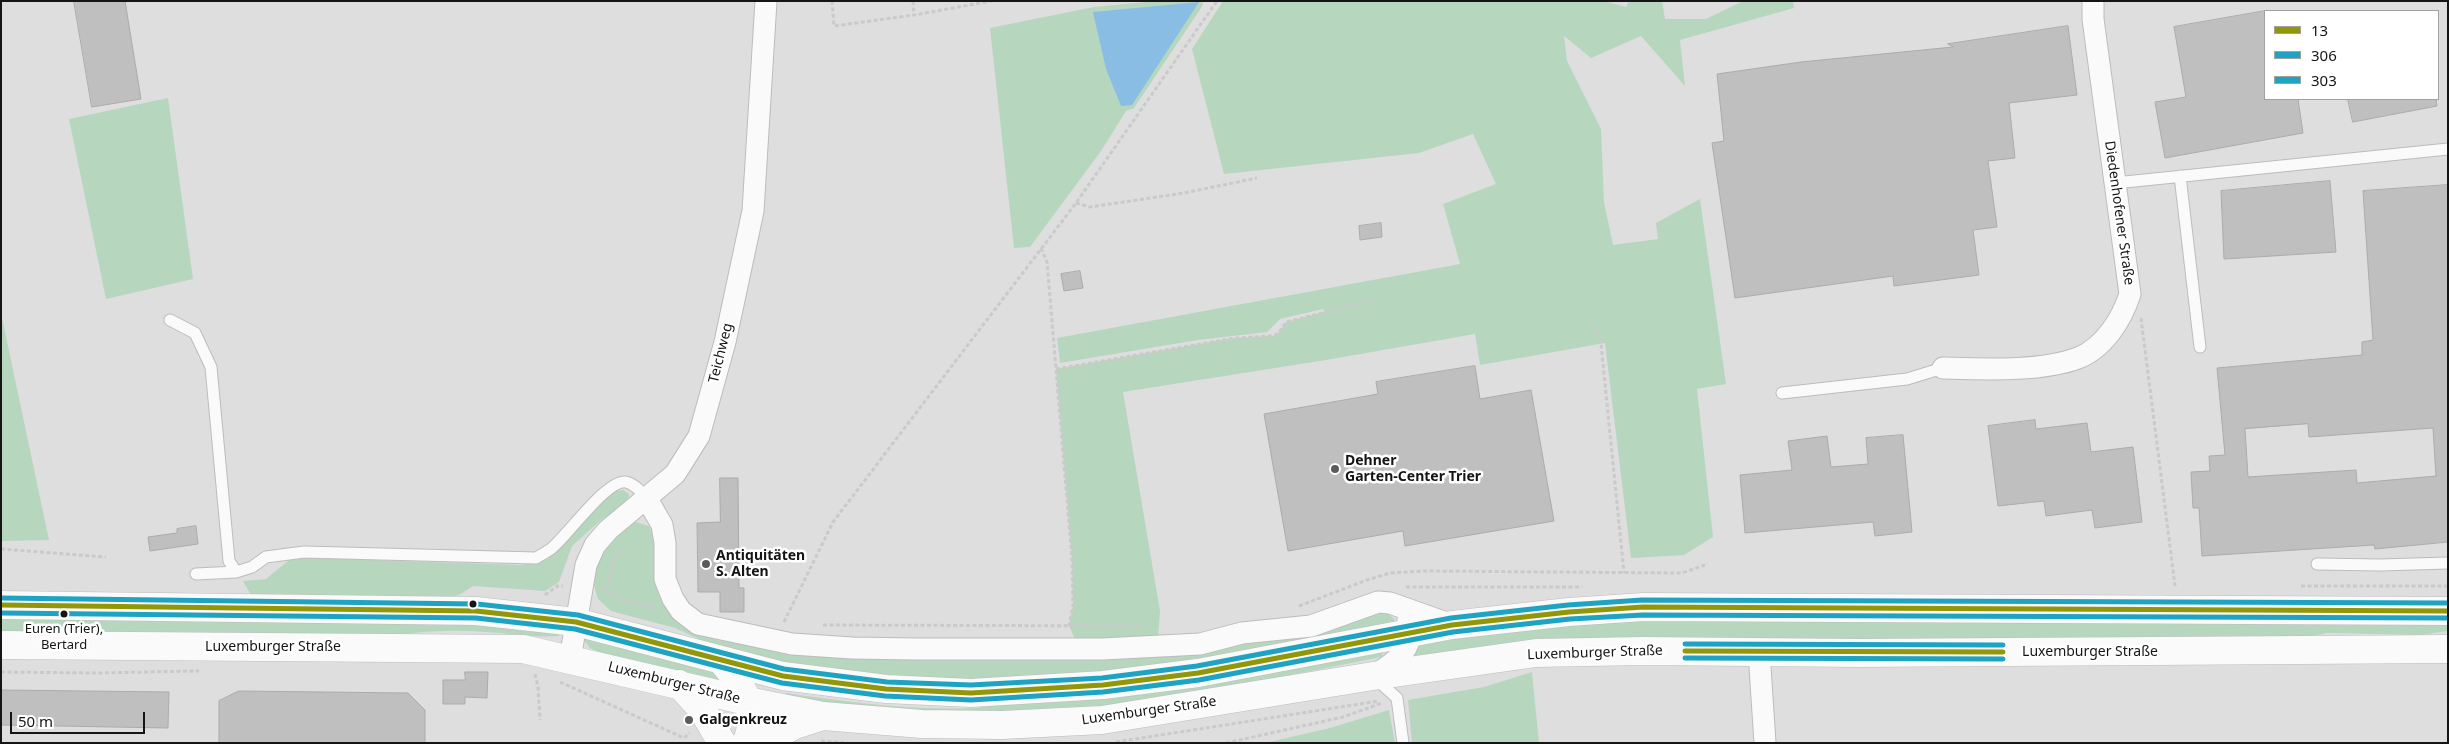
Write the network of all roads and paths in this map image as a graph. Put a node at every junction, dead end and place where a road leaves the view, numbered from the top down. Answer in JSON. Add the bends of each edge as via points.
{"nodes":[{"id":1,"x":766,"y":1,"type":"edge"},
{"id":2,"x":832,"y":1,"type":"edge"},
{"id":3,"x":913,"y":1,"type":"edge"},
{"id":4,"x":992,"y":1,"type":"edge"},
{"id":5,"x":1217,"y":1,"type":"edge"},
{"id":6,"x":2094,"y":1,"type":"edge"},
{"id":7,"x":914,"y":16,"type":"junction"},
{"id":8,"x":2448,"y":149,"type":"edge"},
{"id":9,"x":2180,"y":176,"type":"junction"},
{"id":10,"x":1257,"y":178,"type":"dead end"},
{"id":11,"x":2115,"y":183,"type":"junction"},
{"id":12,"x":1076,"y":203,"type":"junction"},
{"id":13,"x":1041,"y":247,"type":"junction"},
{"id":14,"x":2130,"y":294,"type":"junction"},
{"id":15,"x":1374,"y":300,"type":"dead end"},
{"id":16,"x":170,"y":320,"type":"dead end"},
{"id":17,"x":1594,"y":327,"type":"dead end"},
{"id":18,"x":2200,"y":348,"type":"dead end"},
{"id":19,"x":1056,"y":368,"type":"junction"},
{"id":20,"x":1943,"y":368,"type":"joint"},
{"id":21,"x":1782,"y":393,"type":"dead end"},
{"id":22,"x":647,"y":499,"type":"junction"},
{"id":23,"x":623,"y":545,"type":"dead end"},
{"id":24,"x":1,"y":549,"type":"edge"},
{"id":25,"x":106,"y":557,"type":"dead end"},
{"id":26,"x":2448,"y":563,"type":"edge"},
{"id":27,"x":1708,"y":564,"type":"dead end"},
{"id":28,"x":2317,"y":564,"type":"dead end"},
{"id":29,"x":236,"y":572,"type":"junction"},
{"id":30,"x":1624,"y":573,"type":"junction"},
{"id":31,"x":196,"y":574,"type":"dead end"},
{"id":32,"x":2175,"y":586,"type":"dead end"},
{"id":33,"x":606,"y":590,"type":"dead end"},
{"id":34,"x":1,"y":606,"type":"edge"},
{"id":35,"x":1398,"y":607,"type":"junction"},
{"id":36,"x":1293,"y":609,"type":"dead end"},
{"id":37,"x":2448,"y":610,"type":"edge"},
{"id":38,"x":789,"y":613,"type":"dead end"},
{"id":39,"x":576,"y":622,"type":"junction"},
{"id":40,"x":783,"y":623,"type":"dead end"},
{"id":41,"x":789,"y":624,"type":"dead end"},
{"id":42,"x":1452,"y":624,"type":"junction"},
{"id":43,"x":815,"y":625,"type":"dead end"},
{"id":44,"x":1069,"y":626,"type":"junction"},
{"id":45,"x":1149,"y":626,"type":"dead end"},
{"id":46,"x":1410,"y":634,"type":"junction"},
{"id":47,"x":1,"y":644,"type":"edge"},
{"id":48,"x":2448,"y":649,"type":"edge"},
{"id":49,"x":1760,"y":652,"type":"junction"},
{"id":50,"x":570,"y":659,"type":"junction"},
{"id":51,"x":722,"y":661,"type":"junction"},
{"id":52,"x":1,"y":672,"type":"edge"},
{"id":53,"x":97,"y":673,"type":"dead end"},
{"id":54,"x":543,"y":674,"type":"dead end"},
{"id":55,"x":783,"y":676,"type":"junction"},
{"id":56,"x":1373,"y":676,"type":"junction"},
{"id":57,"x":552,"y":678,"type":"dead end"},
{"id":58,"x":679,"y":684,"type":"junction"},
{"id":59,"x":1397,"y":698,"type":"junction"},
{"id":60,"x":747,"y":701,"type":"junction"},
{"id":61,"x":823,"y":716,"type":"junction"},
{"id":62,"x":540,"y":720,"type":"dead end"},
{"id":63,"x":716,"y":733,"type":"edge"},
{"id":64,"x":732,"y":743,"type":"edge"},
{"id":65,"x":746,"y":743,"type":"edge"},
{"id":66,"x":761,"y":743,"type":"edge"},
{"id":67,"x":1226,"y":743,"type":"edge"},
{"id":68,"x":1403,"y":743,"type":"edge"},
{"id":69,"x":1765,"y":743,"type":"edge"}],
"edges":[{"from":1,"to":22,"type":"street","name":"Teichweg","via":[[753,211],[725,342],[699,436],[675,474]]},
{"from":2,"to":7,"type":"path","via":[[834,26]]},
{"from":3,"to":7,"type":"path"},
{"from":4,"to":7,"type":"path"},
{"from":5,"to":12,"type":"path"},
{"from":6,"to":11,"type":"street","name":"Diedenhofener Straße","via":[[2093,19]]},
{"from":8,"to":9,"type":"lane"},
{"from":9,"to":11,"type":"lane"},
{"from":9,"to":18,"type":"lane"},
{"from":10,"to":12,"type":"path","via":[[1090,207]]},
{"from":11,"to":14,"type":"street","name":"Diedenhofener Straße"},
{"from":12,"to":13,"type":"path"},
{"from":13,"to":19,"type":"path","via":[[1047,262]]},
{"from":13,"to":38,"type":"path","via":[[832,522]]},
{"from":14,"to":20,"type":"street","name":"Diedenhofener Straße","via":[[2124,311],[2110,332],[2102,342],[2080,357],[2065,362],[2006,369]]},
{"from":14,"to":32,"type":"path","via":[[2139,303]]},
{"from":15,"to":19,"type":"path","via":[[1286,322],[1278,334],[1272,336],[1234,338]]},
{"from":16,"to":29,"type":"lane","via":[[195,332],[211,367],[229,561]]},
{"from":17,"to":30,"type":"path","via":[[1601,344]]},
{"from":19,"to":44,"type":"path","via":[[1072,559],[1073,606]]},
{"from":20,"to":21,"type":"lane","via":[[1907,379]]},
{"from":22,"to":29,"type":"lane","via":[[632,484],[620,482],[605,492],[552,548],[536,558],[304,552],[266,557],[252,567]]},
{"from":22,"to":35,"type":"street","via":[[662,525],[666,543],[665,579],[681,611],[698,624],[792,644],[871,649],[1102,649],[1200,644],[1242,633],[1311,626],[1378,602]]},
{"from":22,"to":39,"type":"street","name":"Teichweg","via":[[608,530],[595,545],[586,565]]},
{"from":23,"to":33,"type":"path","via":[[613,562]]},
{"from":24,"to":25,"type":"path"},
{"from":26,"to":28,"type":"lane"},
{"from":27,"to":30,"type":"path","via":[[1682,573]]},
{"from":29,"to":31,"type":"lane"},
{"from":30,"to":36,"type":"path","via":[[1390,573]]},
{"from":34,"to":39,"type":"main road","via":[[476,611]]},
{"from":35,"to":42,"type":"street"},
{"from":35,"to":46,"type":"street","via":[[1406,615]]},
{"from":37,"to":42,"type":"main road","via":[[1643,606]]},
{"from":39,"to":50,"type":"street","name":"Teichweg"},
{"from":39,"to":51,"type":"main road"},
{"from":40,"to":41,"type":"path"},
{"from":42,"to":46,"type":"main road"},
{"from":43,"to":44,"type":"path"},
{"from":44,"to":45,"type":"path"},
{"from":46,"to":55,"type":"main road","via":[[1198,673],[1094,686],[971,693],[886,690]]},
{"from":46,"to":56,"type":"street","name":"Luxemburger Straße","via":[[1402,656]]},
{"from":47,"to":50,"type":"main road","name":"Luxemburger Straße","via":[[523,648]]},
{"from":48,"to":49,"type":"main road","name":"Luxemburger Straße"},
{"from":49,"to":56,"type":"main road","name":"Luxemburger Straße","via":[[1643,650],[1536,653]]},
{"from":49,"to":69,"type":"street"},
{"from":50,"to":58,"type":"main road","name":"Luxemburger Straße"},
{"from":51,"to":55,"type":"main road"},
{"from":51,"to":60,"type":"main road"},
{"from":52,"to":53,"type":"path"},
{"from":54,"to":62,"type":"path","via":[[534,670]]},
{"from":55,"to":60,"type":"main road"},
{"from":56,"to":59,"type":"lane"},
{"from":56,"to":61,"type":"main road","name":"Luxemburger Straße","via":[[1102,720],[1002,725],[922,724]]},
{"from":57,"to":63,"type":"path","via":[[684,738]]},
{"from":58,"to":60,"type":"main road","name":"Luxemburger Straße"},
{"from":58,"to":63,"type":"main road","via":[[702,709]]},
{"from":59,"to":67,"type":"path","via":[[1343,717]]},
{"from":59,"to":68,"type":"lane"},
{"from":60,"to":61,"type":"main road","name":"Luxemburger Straße"},
{"from":60,"to":64,"type":"main road","via":[[734,721]]},
{"from":60,"to":65,"type":"main road","via":[[752,719]]},
{"from":61,"to":66,"type":"main road","via":[[795,724]]}]}
